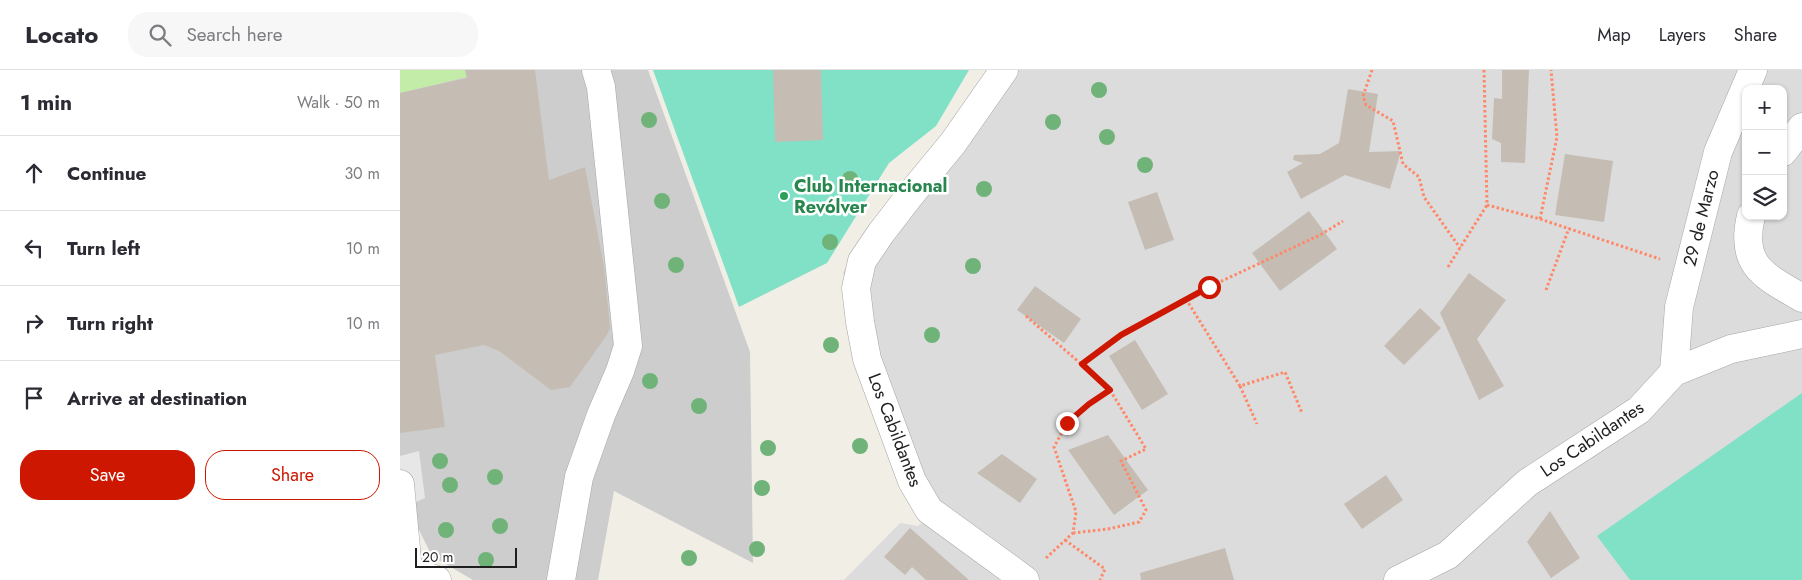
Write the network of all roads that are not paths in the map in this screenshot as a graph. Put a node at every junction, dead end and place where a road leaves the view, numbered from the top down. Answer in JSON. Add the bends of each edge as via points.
{"nodes":[{"id":1,"x":596,"y":70,"type":"edge"},
{"id":2,"x":1004,"y":70,"type":"edge"},
{"id":3,"x":1754,"y":70,"type":"edge"},
{"id":4,"x":1750,"y":220,"type":"edge"},
{"id":5,"x":1802,"y":298,"type":"edge"},
{"id":6,"x":1802,"y":334,"type":"edge"},
{"id":7,"x":1674,"y":372,"type":"junction"},
{"id":8,"x":400,"y":484,"type":"edge"},
{"id":9,"x":404,"y":570,"type":"edge"},
{"id":10,"x":1024,"y":579,"type":"edge"},
{"id":11,"x":437,"y":580,"type":"edge"},
{"id":12,"x":561,"y":580,"type":"edge"},
{"id":13,"x":1398,"y":580,"type":"edge"}],
"edges":[{"from":1,"to":12,"type":"street","via":[[601,87],[628,346],[579,477]]},
{"from":2,"to":10,"type":"street","name":"Los Cabildantes","via":[[953,143],[881,233],[862,261],[856,288],[867,359],[912,481],[929,510]]},
{"from":3,"to":7,"type":"street","name":"29 de Marzo","via":[[1718,152],[1679,307]]},
{"from":4,"to":5,"type":"street","via":[[1748,249],[1756,268]]},
{"from":6,"to":7,"type":"street","name":"Los Cabildantes","via":[[1731,348]]},
{"from":7,"to":13,"type":"street","name":"Los Cabildantes","via":[[1639,410],[1527,483],[1448,556]]},
{"from":8,"to":9,"type":"street"},
{"from":9,"to":11,"type":"street"}]}
